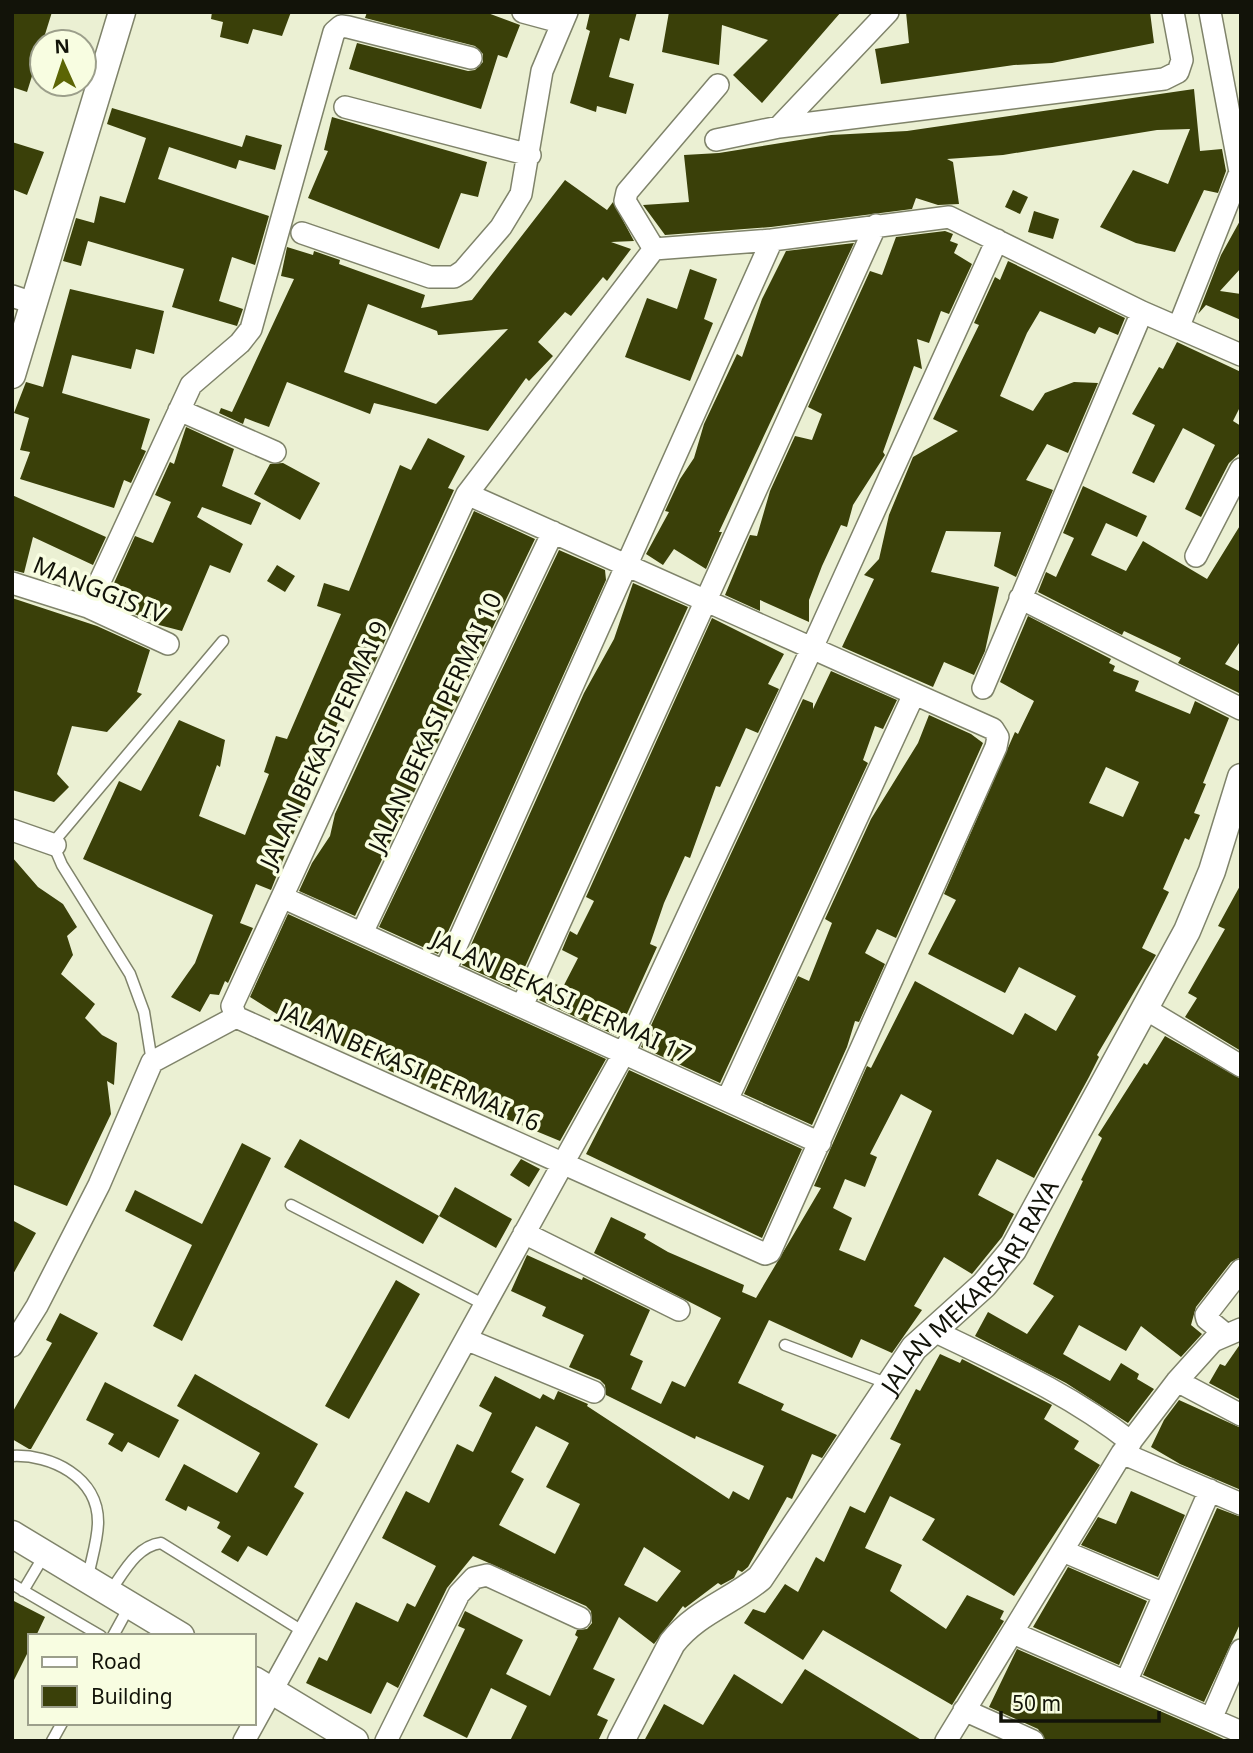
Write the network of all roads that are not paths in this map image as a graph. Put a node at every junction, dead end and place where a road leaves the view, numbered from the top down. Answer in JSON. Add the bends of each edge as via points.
{"nodes":[{"id":1,"x":122,"y":12,"type":"edge"},
{"id":2,"x":523,"y":12,"type":"edge"},
{"id":3,"x":888,"y":12,"type":"edge"},
{"id":4,"x":1173,"y":12,"type":"edge"},
{"id":5,"x":1210,"y":12,"type":"edge"},
{"id":6,"x":563,"y":17,"type":"edge"},
{"id":7,"x":471,"y":58,"type":"dead end"},
{"id":8,"x":718,"y":85,"type":"dead end"},
{"id":9,"x":345,"y":107,"type":"dead end"},
{"id":10,"x":1236,"y":126,"type":"edge"},
{"id":11,"x":779,"y":127,"type":"junction"},
{"id":12,"x":716,"y":140,"type":"dead end"},
{"id":13,"x":530,"y":155,"type":"junction"},
{"id":14,"x":1241,"y":172,"type":"edge"},
{"id":15,"x":876,"y":225,"type":"junction"},
{"id":16,"x":302,"y":233,"type":"dead end"},
{"id":17,"x":772,"y":240,"type":"junction"},
{"id":18,"x":997,"y":240,"type":"junction"},
{"id":19,"x":654,"y":248,"type":"junction"},
{"id":20,"x":23,"y":300,"type":"edge"},
{"id":21,"x":1142,"y":312,"type":"junction"},
{"id":22,"x":1179,"y":326,"type":"junction"},
{"id":23,"x":1241,"y":355,"type":"edge"},
{"id":24,"x":12,"y":375,"type":"edge"},
{"id":25,"x":179,"y":410,"type":"junction"},
{"id":26,"x":275,"y":452,"type":"dead end"},
{"id":27,"x":1241,"y":469,"type":"edge"},
{"id":28,"x":467,"y":494,"type":"junction"},
{"id":29,"x":554,"y":532,"type":"junction"},
{"id":30,"x":1196,"y":556,"type":"dead end"},
{"id":31,"x":626,"y":565,"type":"junction"},
{"id":32,"x":12,"y":583,"type":"edge"},
{"id":33,"x":1020,"y":598,"type":"junction"},
{"id":34,"x":708,"y":601,"type":"junction"},
{"id":35,"x":88,"y":607,"type":"junction"},
{"id":36,"x":223,"y":641,"type":"dead end"},
{"id":37,"x":168,"y":644,"type":"dead end"},
{"id":38,"x":812,"y":648,"type":"junction"},
{"id":39,"x":983,"y":688,"type":"dead end"},
{"id":40,"x":914,"y":694,"type":"junction"},
{"id":41,"x":1241,"y":709,"type":"edge"},
{"id":42,"x":1241,"y":777,"type":"edge"},
{"id":43,"x":12,"y":830,"type":"edge"},
{"id":44,"x":55,"y":845,"type":"junction"},
{"id":45,"x":282,"y":897,"type":"junction"},
{"id":46,"x":362,"y":933,"type":"junction"},
{"id":47,"x":445,"y":971,"type":"junction"},
{"id":48,"x":522,"y":1006,"type":"junction"},
{"id":49,"x":1144,"y":1008,"type":"junction"},
{"id":50,"x":236,"y":1017,"type":"junction"},
{"id":51,"x":624,"y":1053,"type":"junction"},
{"id":52,"x":152,"y":1062,"type":"junction"},
{"id":53,"x":1241,"y":1066,"type":"edge"},
{"id":54,"x":727,"y":1100,"type":"junction"},
{"id":55,"x":820,"y":1143,"type":"junction"},
{"id":56,"x":564,"y":1162,"type":"junction"},
{"id":57,"x":291,"y":1205,"type":"dead end"},
{"id":58,"x":524,"y":1233,"type":"junction"},
{"id":59,"x":1241,"y":1270,"type":"edge"},
{"id":60,"x":485,"y":1305,"type":"junction"},
{"id":61,"x":679,"y":1310,"type":"dead end"},
{"id":62,"x":932,"y":1329,"type":"junction"},
{"id":63,"x":1233,"y":1331,"type":"edge"},
{"id":64,"x":468,"y":1340,"type":"junction"},
{"id":65,"x":785,"y":1345,"type":"dead end"},
{"id":66,"x":12,"y":1346,"type":"edge"},
{"id":67,"x":1177,"y":1381,"type":"junction"},
{"id":68,"x":889,"y":1384,"type":"junction"},
{"id":69,"x":594,"y":1392,"type":"dead end"},
{"id":70,"x":1241,"y":1415,"type":"edge"},
{"id":71,"x":1127,"y":1448,"type":"junction"},
{"id":72,"x":12,"y":1456,"type":"edge"},
{"id":73,"x":1210,"y":1490,"type":"junction"},
{"id":74,"x":1241,"y":1504,"type":"edge"},
{"id":75,"x":12,"y":1534,"type":"edge"},
{"id":76,"x":1063,"y":1551,"type":"junction"},
{"id":77,"x":45,"y":1554,"type":"junction"},
{"id":78,"x":12,"y":1584,"type":"edge"},
{"id":79,"x":23,"y":1591,"type":"junction"},
{"id":80,"x":109,"y":1593,"type":"junction"},
{"id":81,"x":1164,"y":1594,"type":"junction"},
{"id":82,"x":580,"y":1618,"type":"dead end"},
{"id":83,"x":304,"y":1632,"type":"junction"},
{"id":84,"x":1013,"y":1633,"type":"junction"},
{"id":85,"x":98,"y":1634,"type":"edge"},
{"id":86,"x":113,"y":1634,"type":"edge"},
{"id":87,"x":178,"y":1634,"type":"edge"},
{"id":88,"x":1241,"y":1650,"type":"edge"},
{"id":89,"x":1126,"y":1682,"type":"junction"},
{"id":90,"x":263,"y":1685,"type":"edge"},
{"id":91,"x":256,"y":1706,"type":"edge"},
{"id":92,"x":964,"y":1710,"type":"junction"},
{"id":93,"x":1212,"y":1719,"type":"junction"},
{"id":94,"x":61,"y":1725,"type":"edge"},
{"id":95,"x":1241,"y":1732,"type":"edge"},
{"id":96,"x":52,"y":1741,"type":"edge"},
{"id":97,"x":355,"y":1741,"type":"edge"},
{"id":98,"x":386,"y":1741,"type":"edge"},
{"id":99,"x":621,"y":1741,"type":"edge"},
{"id":100,"x":946,"y":1741,"type":"edge"},
{"id":101,"x":1033,"y":1741,"type":"edge"}],
"edges":[{"from":1,"to":20,"type":"street"},
{"from":2,"to":6,"type":"street"},
{"from":3,"to":11,"type":"street"},
{"from":4,"to":11,"type":"street","via":[[1182,60],[1178,72],[1164,79]]},
{"from":5,"to":10,"type":"street"},
{"from":6,"to":13,"type":"street","via":[[542,71]]},
{"from":7,"to":25,"type":"street","via":[[337,28],[251,329],[235,348],[199,375]]},
{"from":8,"to":19,"type":"street","via":[[625,197]]},
{"from":9,"to":13,"type":"street"},
{"from":10,"to":14,"type":"street"},
{"from":11,"to":12,"type":"street"},
{"from":13,"to":16,"type":"street","via":[[515,207],[454,276],[430,277]]},
{"from":14,"to":22,"type":"street"},
{"from":15,"to":17,"type":"street"},
{"from":15,"to":18,"type":"street","via":[[949,217]]},
{"from":15,"to":34,"type":"street"},
{"from":17,"to":19,"type":"street"},
{"from":17,"to":31,"type":"street"},
{"from":18,"to":21,"type":"street"},
{"from":18,"to":38,"type":"street"},
{"from":19,"to":28,"type":"street","name":"JALAN BEKASI PERMAI 9"},
{"from":20,"to":24,"type":"street"},
{"from":21,"to":22,"type":"street"},
{"from":21,"to":33,"type":"street"},
{"from":22,"to":23,"type":"street"},
{"from":25,"to":26,"type":"street"},
{"from":25,"to":35,"type":"street"},
{"from":27,"to":30,"type":"street"},
{"from":28,"to":29,"type":"street"},
{"from":28,"to":45,"type":"street","name":"JALAN BEKASI PERMAI 9"},
{"from":29,"to":31,"type":"street"},
{"from":29,"to":46,"type":"street","name":"JALAN BEKASI PERMAI 10"},
{"from":31,"to":34,"type":"street"},
{"from":31,"to":47,"type":"street"},
{"from":32,"to":35,"type":"street","name":"MANGGIS IV"},
{"from":33,"to":39,"type":"street"},
{"from":33,"to":41,"type":"street"},
{"from":34,"to":38,"type":"street"},
{"from":34,"to":48,"type":"street"},
{"from":35,"to":37,"type":"street","name":"MANGGIS IV"},
{"from":36,"to":44,"type":"lane"},
{"from":38,"to":40,"type":"street"},
{"from":38,"to":51,"type":"street"},
{"from":40,"to":54,"type":"street"},
{"from":40,"to":55,"type":"street","via":[[993,729],[998,737],[996,747]]},
{"from":42,"to":49,"type":"street","name":"JALAN MEKARSARI RAYA","via":[[1202,898]]},
{"from":43,"to":44,"type":"street"},
{"from":44,"to":52,"type":"lane","via":[[62,865],[130,974],[144,1012]]},
{"from":45,"to":46,"type":"street","name":"JALAN BEKASI PERMAI 17"},
{"from":45,"to":50,"type":"street","name":"JALAN BEKASI PERMAI 9","via":[[232,1006]]},
{"from":46,"to":47,"type":"street","name":"JALAN BEKASI PERMAI 17"},
{"from":47,"to":48,"type":"street","name":"JALAN BEKASI PERMAI 17"},
{"from":48,"to":51,"type":"street","name":"JALAN BEKASI PERMAI 17"},
{"from":49,"to":53,"type":"street"},
{"from":49,"to":62,"type":"street","name":"JALAN MEKARSARI RAYA","via":[[1013,1250],[968,1301]]},
{"from":50,"to":52,"type":"street"},
{"from":50,"to":56,"type":"street","name":"JALAN BEKASI PERMAI 16"},
{"from":51,"to":54,"type":"street","name":"JALAN BEKASI PERMAI 17"},
{"from":51,"to":56,"type":"street"},
{"from":52,"to":66,"type":"street","via":[[99,1185]]},
{"from":54,"to":55,"type":"street","name":"JALAN BEKASI PERMAI 17"},
{"from":55,"to":56,"type":"street","name":"JALAN BEKASI PERMAI 16","via":[[770,1252],[765,1254]]},
{"from":56,"to":58,"type":"street"},
{"from":57,"to":60,"type":"lane"},
{"from":58,"to":60,"type":"street"},
{"from":58,"to":61,"type":"street"},
{"from":59,"to":63,"type":"street","via":[[1206,1315]]},
{"from":60,"to":64,"type":"street"},
{"from":62,"to":68,"type":"street","name":"JALAN MEKARSARI RAYA"},
{"from":62,"to":71,"type":"street","via":[[1091,1410]]},
{"from":63,"to":67,"type":"street","via":[[1213,1340]]},
{"from":64,"to":69,"type":"street"},
{"from":64,"to":83,"type":"street"},
{"from":65,"to":68,"type":"lane"},
{"from":67,"to":70,"type":"street"},
{"from":67,"to":71,"type":"street"},
{"from":68,"to":99,"type":"street","name":"JALAN MEKARSARI RAYA","via":[[760,1578],[736,1597],[698,1616],[672,1643]]},
{"from":71,"to":73,"type":"street"},
{"from":71,"to":76,"type":"street"},
{"from":72,"to":80,"type":"lane","via":[[34,1455],[68,1467],[92,1496]]},
{"from":73,"to":74,"type":"street"},
{"from":73,"to":81,"type":"street"},
{"from":75,"to":77,"type":"street"},
{"from":76,"to":81,"type":"street"},
{"from":76,"to":84,"type":"street"},
{"from":77,"to":79,"type":"lane"},
{"from":77,"to":80,"type":"street"},
{"from":78,"to":79,"type":"lane"},
{"from":79,"to":85,"type":"lane"},
{"from":80,"to":83,"type":"lane","via":[[137,1554],[161,1543]]},
{"from":80,"to":86,"type":"lane"},
{"from":80,"to":87,"type":"street"},
{"from":81,"to":89,"type":"street"},
{"from":82,"to":98,"type":"street","via":[[487,1575],[474,1578],[459,1594]]},
{"from":83,"to":90,"type":"street"},
{"from":84,"to":89,"type":"street"},
{"from":84,"to":92,"type":"street"},
{"from":88,"to":93,"type":"street"},
{"from":89,"to":93,"type":"street"},
{"from":90,"to":91,"type":"street"},
{"from":90,"to":97,"type":"street"},
{"from":92,"to":100,"type":"street"},
{"from":92,"to":101,"type":"street"},
{"from":93,"to":95,"type":"street"},
{"from":94,"to":96,"type":"lane"}]}
